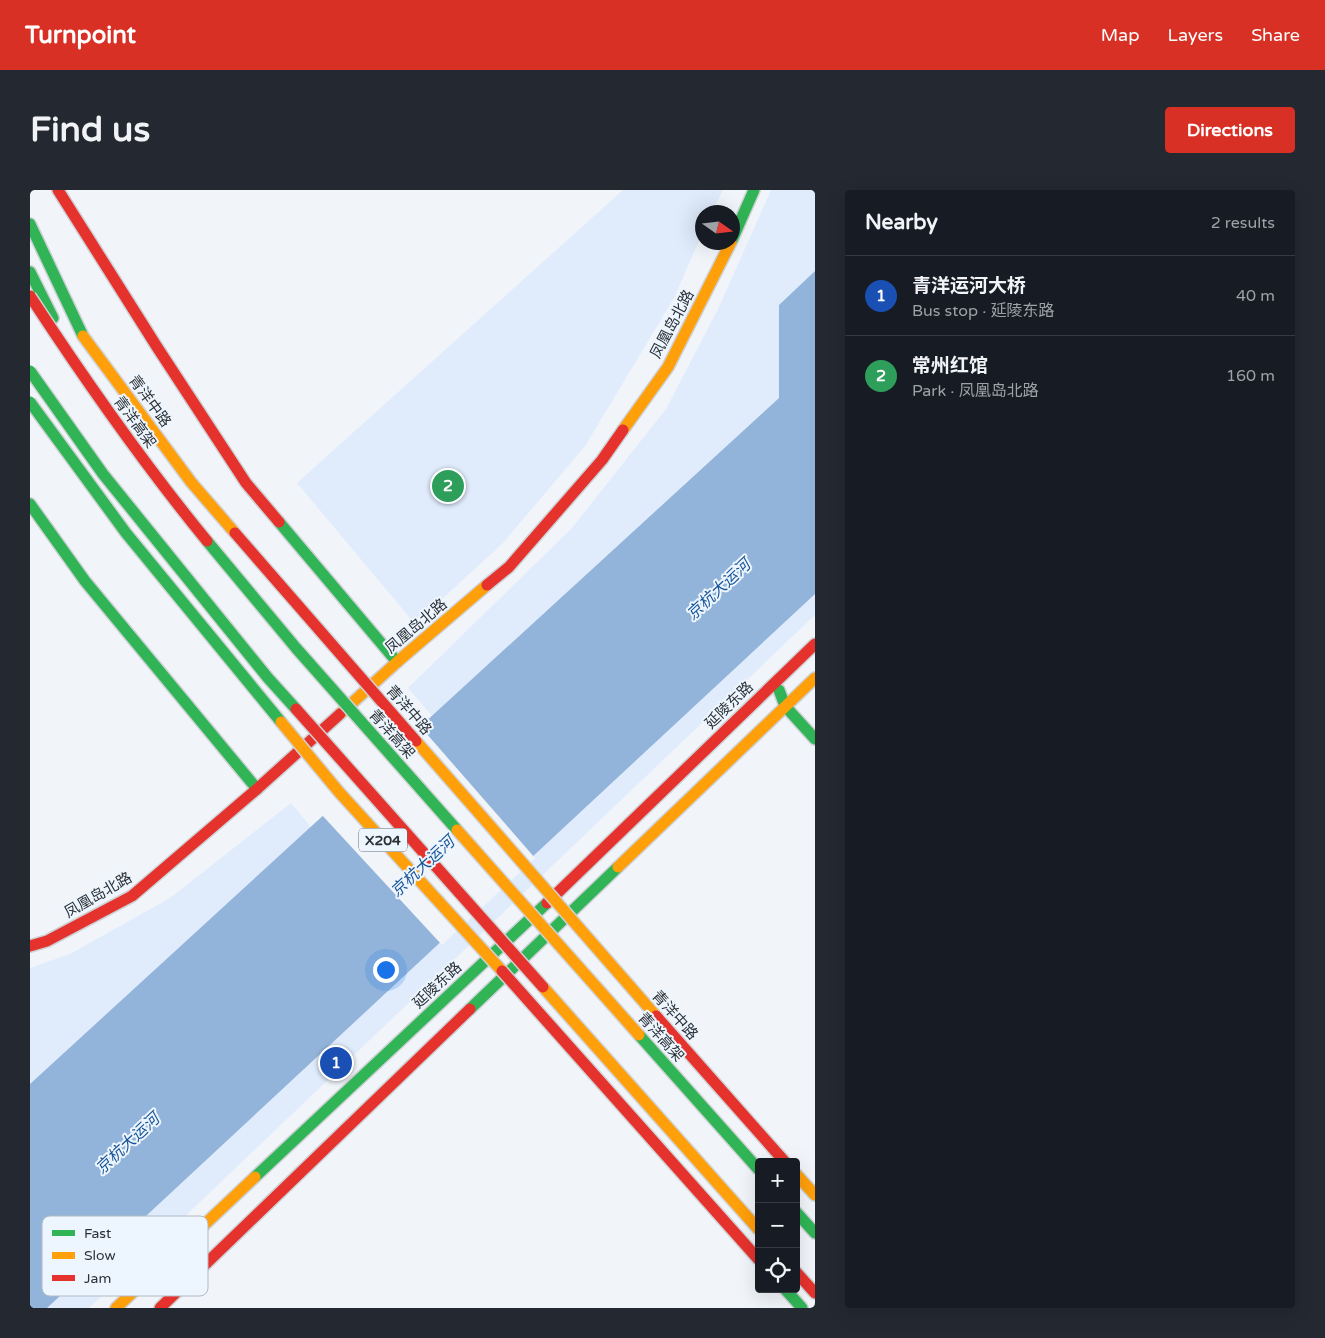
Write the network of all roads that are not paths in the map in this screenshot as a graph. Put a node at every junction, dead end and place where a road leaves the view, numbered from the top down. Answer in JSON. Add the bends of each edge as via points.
{"nodes":[{"id":1,"x":58,"y":190,"type":"edge"},
{"id":2,"x":754,"y":190,"type":"edge"},
{"id":3,"x":740,"y":222,"type":"edge"},
{"id":4,"x":30,"y":224,"type":"edge"},
{"id":5,"x":727,"y":250,"type":"edge"},
{"id":6,"x":30,"y":261,"type":"edge"},
{"id":7,"x":30,"y":272,"type":"edge"},
{"id":8,"x":30,"y":296,"type":"edge"},
{"id":9,"x":83,"y":336,"type":"junction"},
{"id":10,"x":30,"y":371,"type":"edge"},
{"id":11,"x":79,"y":371,"type":"junction"},
{"id":12,"x":30,"y":402,"type":"edge"},
{"id":13,"x":30,"y":504,"type":"edge"},
{"id":14,"x":815,"y":644,"type":"edge"},
{"id":15,"x":397,"y":662,"type":"junction"},
{"id":16,"x":815,"y":678,"type":"edge"},
{"id":17,"x":776,"y":680,"type":"junction"},
{"id":18,"x":800,"y":692,"type":"junction"},
{"id":19,"x":810,"y":704,"type":"dead end"},
{"id":20,"x":785,"y":706,"type":"junction"},
{"id":21,"x":815,"y":739,"type":"edge"},
{"id":22,"x":257,"y":789,"type":"junction"},
{"id":23,"x":30,"y":946,"type":"edge"},
{"id":24,"x":782,"y":1158,"type":"edge"},
{"id":25,"x":755,"y":1165,"type":"edge"},
{"id":26,"x":800,"y":1178,"type":"edge"},
{"id":27,"x":815,"y":1195,"type":"edge"},
{"id":28,"x":800,"y":1216,"type":"edge"},
{"id":29,"x":208,"y":1221,"type":"edge"},
{"id":30,"x":755,"y":1226,"type":"edge"},
{"id":31,"x":815,"y":1233,"type":"edge"},
{"id":32,"x":755,"y":1255,"type":"edge"},
{"id":33,"x":208,"y":1262,"type":"edge"},
{"id":34,"x":800,"y":1276,"type":"edge"},
{"id":35,"x":789,"y":1293,"type":"edge"},
{"id":36,"x":815,"y":1293,"type":"edge"},
{"id":37,"x":129,"y":1296,"type":"edge"},
{"id":38,"x":172,"y":1296,"type":"edge"},
{"id":39,"x":116,"y":1308,"type":"edge"},
{"id":40,"x":160,"y":1308,"type":"edge"},
{"id":41,"x":802,"y":1308,"type":"edge"}],
"edges":[{"from":1,"to":15,"type":"main road","via":[[246,483]]},
{"from":2,"to":3,"type":"main road","name":"凤凰岛北路"},
{"from":4,"to":9,"type":"main road"},
{"from":5,"to":15,"type":"main road","name":"凤凰岛北路","via":[[668,367],[602,460],[509,567]]},
{"from":6,"to":9,"type":"main road","name":"青洋中路"},
{"from":7,"to":11,"type":"main road","bridge":true},
{"from":8,"to":11,"type":"main road","name":"青洋高架","bridge":true},
{"from":9,"to":24,"type":"main road","name":"青洋中路","bridge":true,"via":[[191,482]]},
{"from":10,"to":30,"type":"main road","bridge":true,"via":[[109,482],[268,678]]},
{"from":11,"to":25,"type":"main road","name":"青洋高架","bridge":true,"via":[[183,512],[296,648]]},
{"from":12,"to":32,"type":"main road","number":"X204","bridge":true,"via":[[126,533],[339,792]]},
{"from":13,"to":22,"type":"main road","via":[[84,581]]},
{"from":14,"to":17,"type":"main road","name":"延陵东路"},
{"from":15,"to":22,"type":"main road","name":"凤凰岛北路"},
{"from":16,"to":18,"type":"main road"},
{"from":17,"to":18,"type":"main road"},
{"from":17,"to":20,"type":"main road"},
{"from":17,"to":29,"type":"main road","name":"延陵东路","via":[[596,856]]},
{"from":18,"to":19,"type":"main road"},
{"from":18,"to":20,"type":"main road"},
{"from":20,"to":21,"type":"main road"},
{"from":20,"to":33,"type":"main road"},
{"from":22,"to":23,"type":"main road","name":"凤凰岛北路","via":[[132,896],[47,941]]},
{"from":26,"to":27,"type":"main road"},
{"from":28,"to":31,"type":"main road"},
{"from":34,"to":36,"type":"main road"},
{"from":35,"to":41,"type":"main road"},
{"from":37,"to":39,"type":"main road","name":"延陵东路"},
{"from":38,"to":40,"type":"main road"}]}
